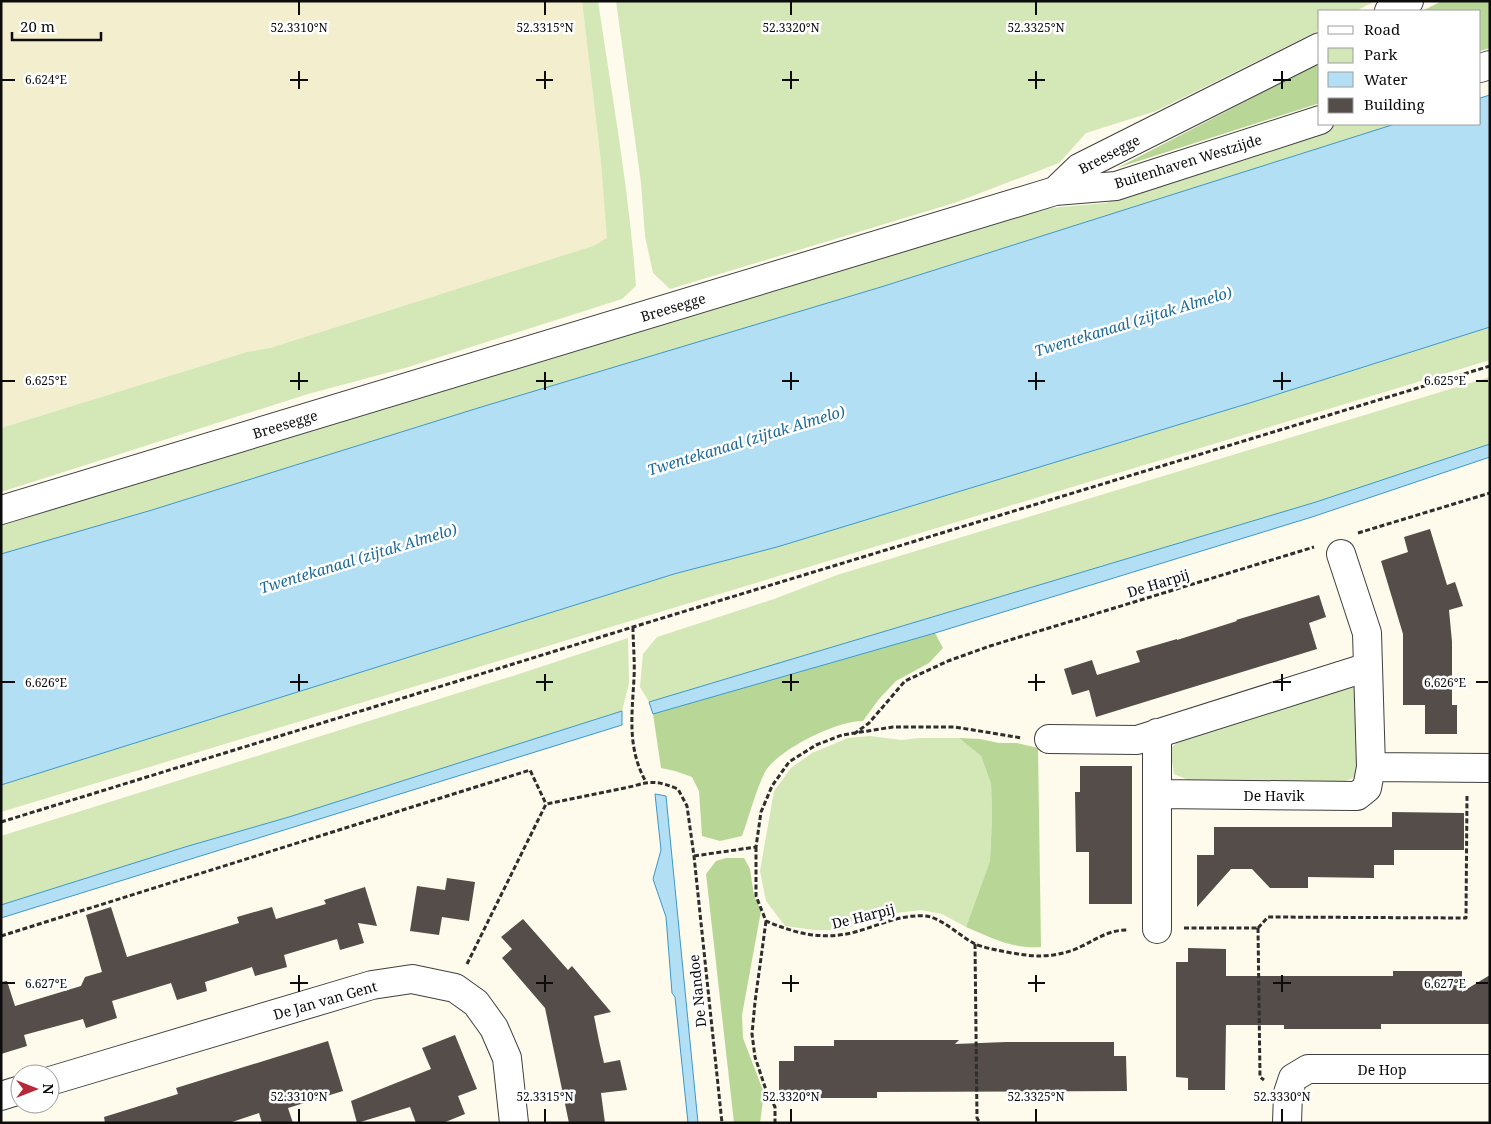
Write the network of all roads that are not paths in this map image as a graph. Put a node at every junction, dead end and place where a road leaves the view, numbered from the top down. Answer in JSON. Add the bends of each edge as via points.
{"nodes":[{"id":1,"x":1409,"y":1,"type":"edge"},
{"id":2,"x":1392,"y":10,"type":"edge"},
{"id":3,"x":1318,"y":48,"type":"edge"},
{"id":4,"x":1318,"y":121,"type":"edge"},
{"id":5,"x":1055,"y":191,"type":"junction"},
{"id":6,"x":1,"y":510,"type":"edge"},
{"id":7,"x":1337,"y":545,"type":"road end"},
{"id":8,"x":1368,"y":668,"type":"junction"},
{"id":9,"x":1157,"y":733,"type":"junction"},
{"id":10,"x":1049,"y":740,"type":"road end"},
{"id":11,"x":1371,"y":767,"type":"junction"},
{"id":12,"x":1478,"y":768,"type":"edge"},
{"id":13,"x":1158,"y":794,"type":"junction"},
{"id":14,"x":1157,"y":929,"type":"road end"},
{"id":15,"x":1490,"y":1069,"type":"edge"},
{"id":16,"x":60,"y":1078,"type":"edge"},
{"id":17,"x":514,"y":1123,"type":"edge"},
{"id":18,"x":1287,"y":1123,"type":"edge"}],
"edges":[{"from":1,"to":2,"type":"street"},
{"from":3,"to":5,"type":"street","name":"Breesegge","via":[[1079,168]]},
{"from":4,"to":5,"type":"street","name":"Buitenhaven Westzijde","via":[[1116,186]]},
{"from":5,"to":6,"type":"street","name":"Breesegge"},
{"from":7,"to":8,"type":"street","name":"De Havik","via":[[1367,633]]},
{"from":8,"to":9,"type":"street"},
{"from":8,"to":11,"type":"street","name":"De Havik"},
{"from":9,"to":10,"type":"street","via":[[1137,740]]},
{"from":9,"to":13,"type":"street"},
{"from":11,"to":12,"type":"street"},
{"from":11,"to":13,"type":"street","name":"De Havik","via":[[1367,788],[1358,796]]},
{"from":13,"to":14,"type":"street"},
{"from":15,"to":18,"type":"street","name":"De Hop","via":[[1308,1069],[1293,1078],[1288,1093]]},
{"from":16,"to":17,"type":"street","name":"De Jan van Gent","via":[[372,985],[412,979],[455,988],[476,1003],[494,1028],[507,1058]]}]}
